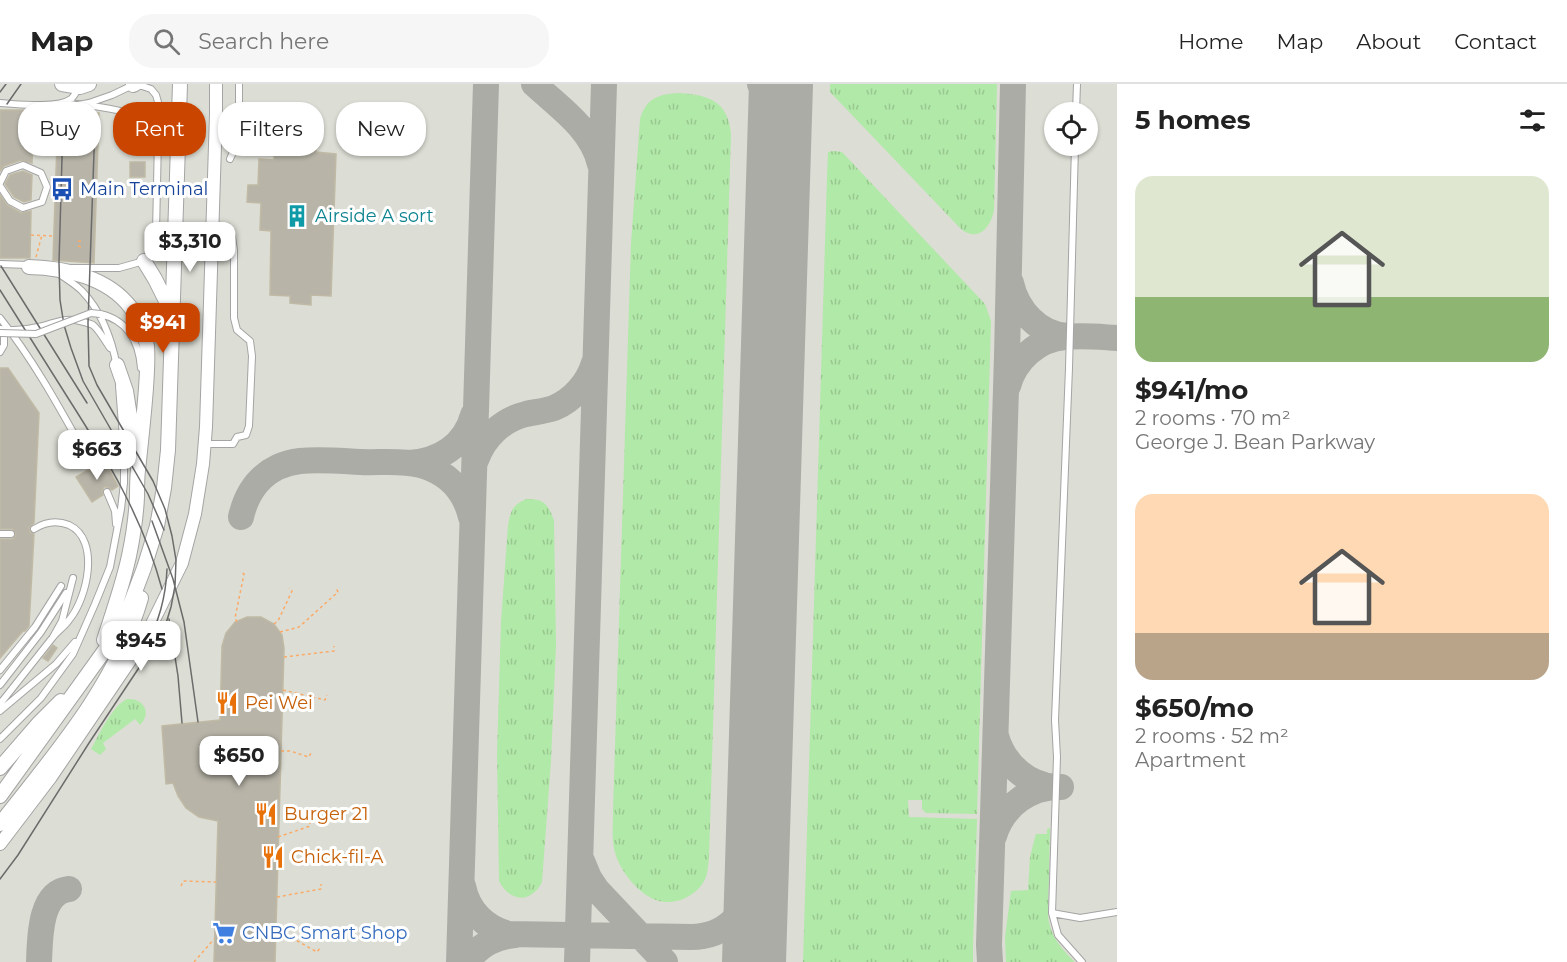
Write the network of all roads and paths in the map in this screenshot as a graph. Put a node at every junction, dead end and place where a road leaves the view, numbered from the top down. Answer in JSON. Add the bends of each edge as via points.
{"nodes":[{"id":1,"x":62,"y":84,"type":"edge"},
{"id":2,"x":180,"y":84,"type":"edge"},
{"id":3,"x":216,"y":84,"type":"edge"},
{"id":4,"x":239,"y":84,"type":"edge"},
{"id":5,"x":1077,"y":84,"type":"edge"},
{"id":6,"x":84,"y":85,"type":"edge"},
{"id":7,"x":132,"y":85,"type":"edge"},
{"id":8,"x":64,"y":102,"type":"edge"},
{"id":9,"x":91,"y":102,"type":"edge"},
{"id":10,"x":158,"y":102,"type":"edge"},
{"id":11,"x":1076,"y":102,"type":"edge"},
{"id":12,"x":0,"y":105,"type":"edge"},
{"id":13,"x":18,"y":106,"type":"edge"},
{"id":14,"x":158,"y":156,"type":"edge"},
{"id":15,"x":1075,"y":156,"type":"edge"},
{"id":16,"x":230,"y":159,"type":"dead end"},
{"id":17,"x":0,"y":185,"type":"edge"},
{"id":18,"x":227,"y":227,"type":"dead end"},
{"id":19,"x":31,"y":235,"type":"dead end"},
{"id":20,"x":42,"y":235,"type":"junction"},
{"id":21,"x":54,"y":236,"type":"dead end"},
{"id":22,"x":78,"y":241,"type":"dead end"},
{"id":23,"x":82,"y":242,"type":"dead end"},
{"id":24,"x":78,"y":246,"type":"dead end"},
{"id":25,"x":82,"y":247,"type":"dead end"},
{"id":26,"x":144,"y":261,"type":"junction"},
{"id":27,"x":0,"y":265,"type":"edge"},
{"id":28,"x":26,"y":266,"type":"junction"},
{"id":29,"x":48,"y":266,"type":"junction"},
{"id":30,"x":173,"y":315,"type":"junction"},
{"id":31,"x":0,"y":318,"type":"edge"},
{"id":32,"x":1,"y":331,"type":"edge"},
{"id":33,"x":0,"y":352,"type":"edge"},
{"id":34,"x":116,"y":359,"type":"junction"},
{"id":35,"x":147,"y":379,"type":"junction"},
{"id":36,"x":205,"y":444,"type":"junction"},
{"id":37,"x":92,"y":466,"type":"dead end"},
{"id":38,"x":137,"y":474,"type":"junction"},
{"id":39,"x":106,"y":492,"type":"dead end"},
{"id":40,"x":157,"y":526,"type":"junction"},
{"id":41,"x":34,"y":529,"type":"dead end"},
{"id":42,"x":0,"y":534,"type":"edge"},
{"id":43,"x":11,"y":534,"type":"dead end"},
{"id":44,"x":113,"y":552,"type":"junction"},
{"id":45,"x":240,"y":572,"type":"dead end"},
{"id":46,"x":73,"y":578,"type":"dead end"},
{"id":47,"x":61,"y":586,"type":"dead end"},
{"id":48,"x":289,"y":588,"type":"dead end"},
{"id":49,"x":336,"y":588,"type":"dead end"},
{"id":50,"x":69,"y":589,"type":"junction"},
{"id":51,"x":237,"y":622,"type":"dead end"},
{"id":52,"x":274,"y":624,"type":"dead end"},
{"id":53,"x":86,"y":626,"type":"junction"},
{"id":54,"x":280,"y":632,"type":"dead end"},
{"id":55,"x":53,"y":637,"type":"junction"},
{"id":56,"x":334,"y":646,"type":"dead end"},
{"id":57,"x":284,"y":657,"type":"dead end"},
{"id":58,"x":93,"y":667,"type":"junction"},
{"id":59,"x":0,"y":670,"type":"edge"},
{"id":60,"x":0,"y":685,"type":"edge"},
{"id":61,"x":283,"y":690,"type":"dead end"},
{"id":62,"x":327,"y":695,"type":"dead end"},
{"id":63,"x":0,"y":704,"type":"edge"},
{"id":64,"x":0,"y":711,"type":"edge"},
{"id":65,"x":0,"y":739,"type":"edge"},
{"id":66,"x":281,"y":751,"type":"dead end"},
{"id":67,"x":311,"y":753,"type":"dead end"},
{"id":68,"x":0,"y":768,"type":"edge"},
{"id":69,"x":0,"y":796,"type":"edge"},
{"id":70,"x":310,"y":820,"type":"dead end"},
{"id":71,"x":0,"y":824,"type":"edge"},
{"id":72,"x":278,"y":837,"type":"dead end"},
{"id":73,"x":0,"y":844,"type":"edge"},
{"id":74,"x":216,"y":882,"type":"dead end"},
{"id":75,"x":321,"y":884,"type":"dead end"},
{"id":76,"x":181,"y":886,"type":"dead end"},
{"id":77,"x":277,"y":897,"type":"dead end"},
{"id":78,"x":1117,"y":912,"type":"edge"},
{"id":79,"x":1052,"y":913,"type":"junction"},
{"id":80,"x":276,"y":929,"type":"dead end"},
{"id":81,"x":214,"y":939,"type":"dead end"},
{"id":82,"x":320,"y":948,"type":"dead end"},
{"id":83,"x":194,"y":962,"type":"edge"},
{"id":84,"x":1082,"y":962,"type":"edge"}],
"edges":[{"from":1,"to":6,"type":"street"},
{"from":2,"to":30,"type":"street"},
{"from":3,"to":36,"type":"street"},
{"from":4,"to":16,"type":"lane","via":[[239,135]]},
{"from":5,"to":11,"type":"lane"},
{"from":6,"to":8,"type":"lane"},
{"from":7,"to":9,"type":"lane","bridge":true},
{"from":7,"to":10,"type":"lane","via":[[151,89]]},
{"from":12,"to":13,"type":"lane"},
{"from":14,"to":26,"type":"lane","via":[[156,233],[152,252]]},
{"from":15,"to":79,"type":"lane"},
{"from":17,"to":17,"type":"lane","via":[[10,201],[23,208],[42,202],[47,187],[41,173],[23,165],[6,171]]},
{"from":18,"to":36,"type":"lane","via":[[234,250],[234,318],[237,330],[250,341],[252,356],[249,426],[246,435],[237,437],[233,444]]},
{"from":19,"to":20,"type":"path"},
{"from":20,"to":21,"type":"path"},
{"from":20,"to":28,"type":"path","via":[[37,256]]},
{"from":22,"to":23,"type":"path"},
{"from":24,"to":25,"type":"path"},
{"from":26,"to":29,"type":"lane","via":[[108,269]]},
{"from":26,"to":30,"type":"street"},
{"from":27,"to":28,"type":"lane"},
{"from":28,"to":29,"type":"lane"},
{"from":28,"to":35,"type":"street","via":[[77,274],[99,282],[119,296],[132,309],[147,345]]},
{"from":29,"to":34,"type":"lane","via":[[88,299],[104,324]]},
{"from":30,"to":40,"type":"street","via":[[168,450]]},
{"from":31,"to":37,"type":"lane","via":[[16,338]]},
{"from":32,"to":33,"type":"lane","via":[[4,345]]},
{"from":32,"to":34,"type":"lane","via":[[76,320],[92,324]]},
{"from":32,"to":35,"type":"lane","bridge":true,"via":[[36,333],[91,313],[109,316],[130,332]]},
{"from":34,"to":38,"type":"street","via":[[126,391]]},
{"from":34,"to":44,"type":"lane","via":[[124,483]]},
{"from":35,"to":38,"type":"street"},
{"from":36,"to":73,"type":"street","via":[[195,514],[182,563],[144,640]]},
{"from":38,"to":58,"type":"street","via":[[129,558]]},
{"from":39,"to":44,"type":"lane","via":[[115,511]]},
{"from":40,"to":58,"type":"street","via":[[130,605]]},
{"from":40,"to":71,"type":"street","via":[[140,601],[112,668],[71,732]]},
{"from":41,"to":55,"type":"lane","via":[[49,522],[72,526],[82,535],[88,550],[81,597],[69,620]]},
{"from":42,"to":43,"type":"lane"},
{"from":44,"to":53,"type":"lane"},
{"from":45,"to":51,"type":"path","via":[[244,574]]},
{"from":46,"to":50,"type":"lane"},
{"from":47,"to":59,"type":"lane","via":[[35,627]]},
{"from":48,"to":52,"type":"path","via":[[292,591]]},
{"from":49,"to":54,"type":"path","via":[[338,592],[299,627]]},
{"from":50,"to":55,"type":"lane","via":[[62,621]]},
{"from":50,"to":60,"type":"lane"},
{"from":53,"to":64,"type":"lane","via":[[56,664]]},
{"from":53,"to":65,"type":"lane","via":[[73,654],[41,698]]},
{"from":55,"to":63,"type":"lane"},
{"from":56,"to":57,"type":"path","via":[[334,651]]},
{"from":58,"to":68,"type":"street"},
{"from":58,"to":69,"type":"street"},
{"from":61,"to":62,"type":"path","via":[[326,700]]},
{"from":66,"to":67,"type":"path","via":[[309,757]]},
{"from":70,"to":72,"type":"path","via":[[310,826]]},
{"from":74,"to":76,"type":"path","via":[[183,881]]},
{"from":75,"to":77,"type":"path","via":[[321,889]]},
{"from":78,"to":79,"type":"lane","via":[[1080,918]]},
{"from":79,"to":84,"type":"lane","via":[[1058,935]]},
{"from":80,"to":82,"type":"path","via":[[317,952]]},
{"from":81,"to":83,"type":"path"}]}
